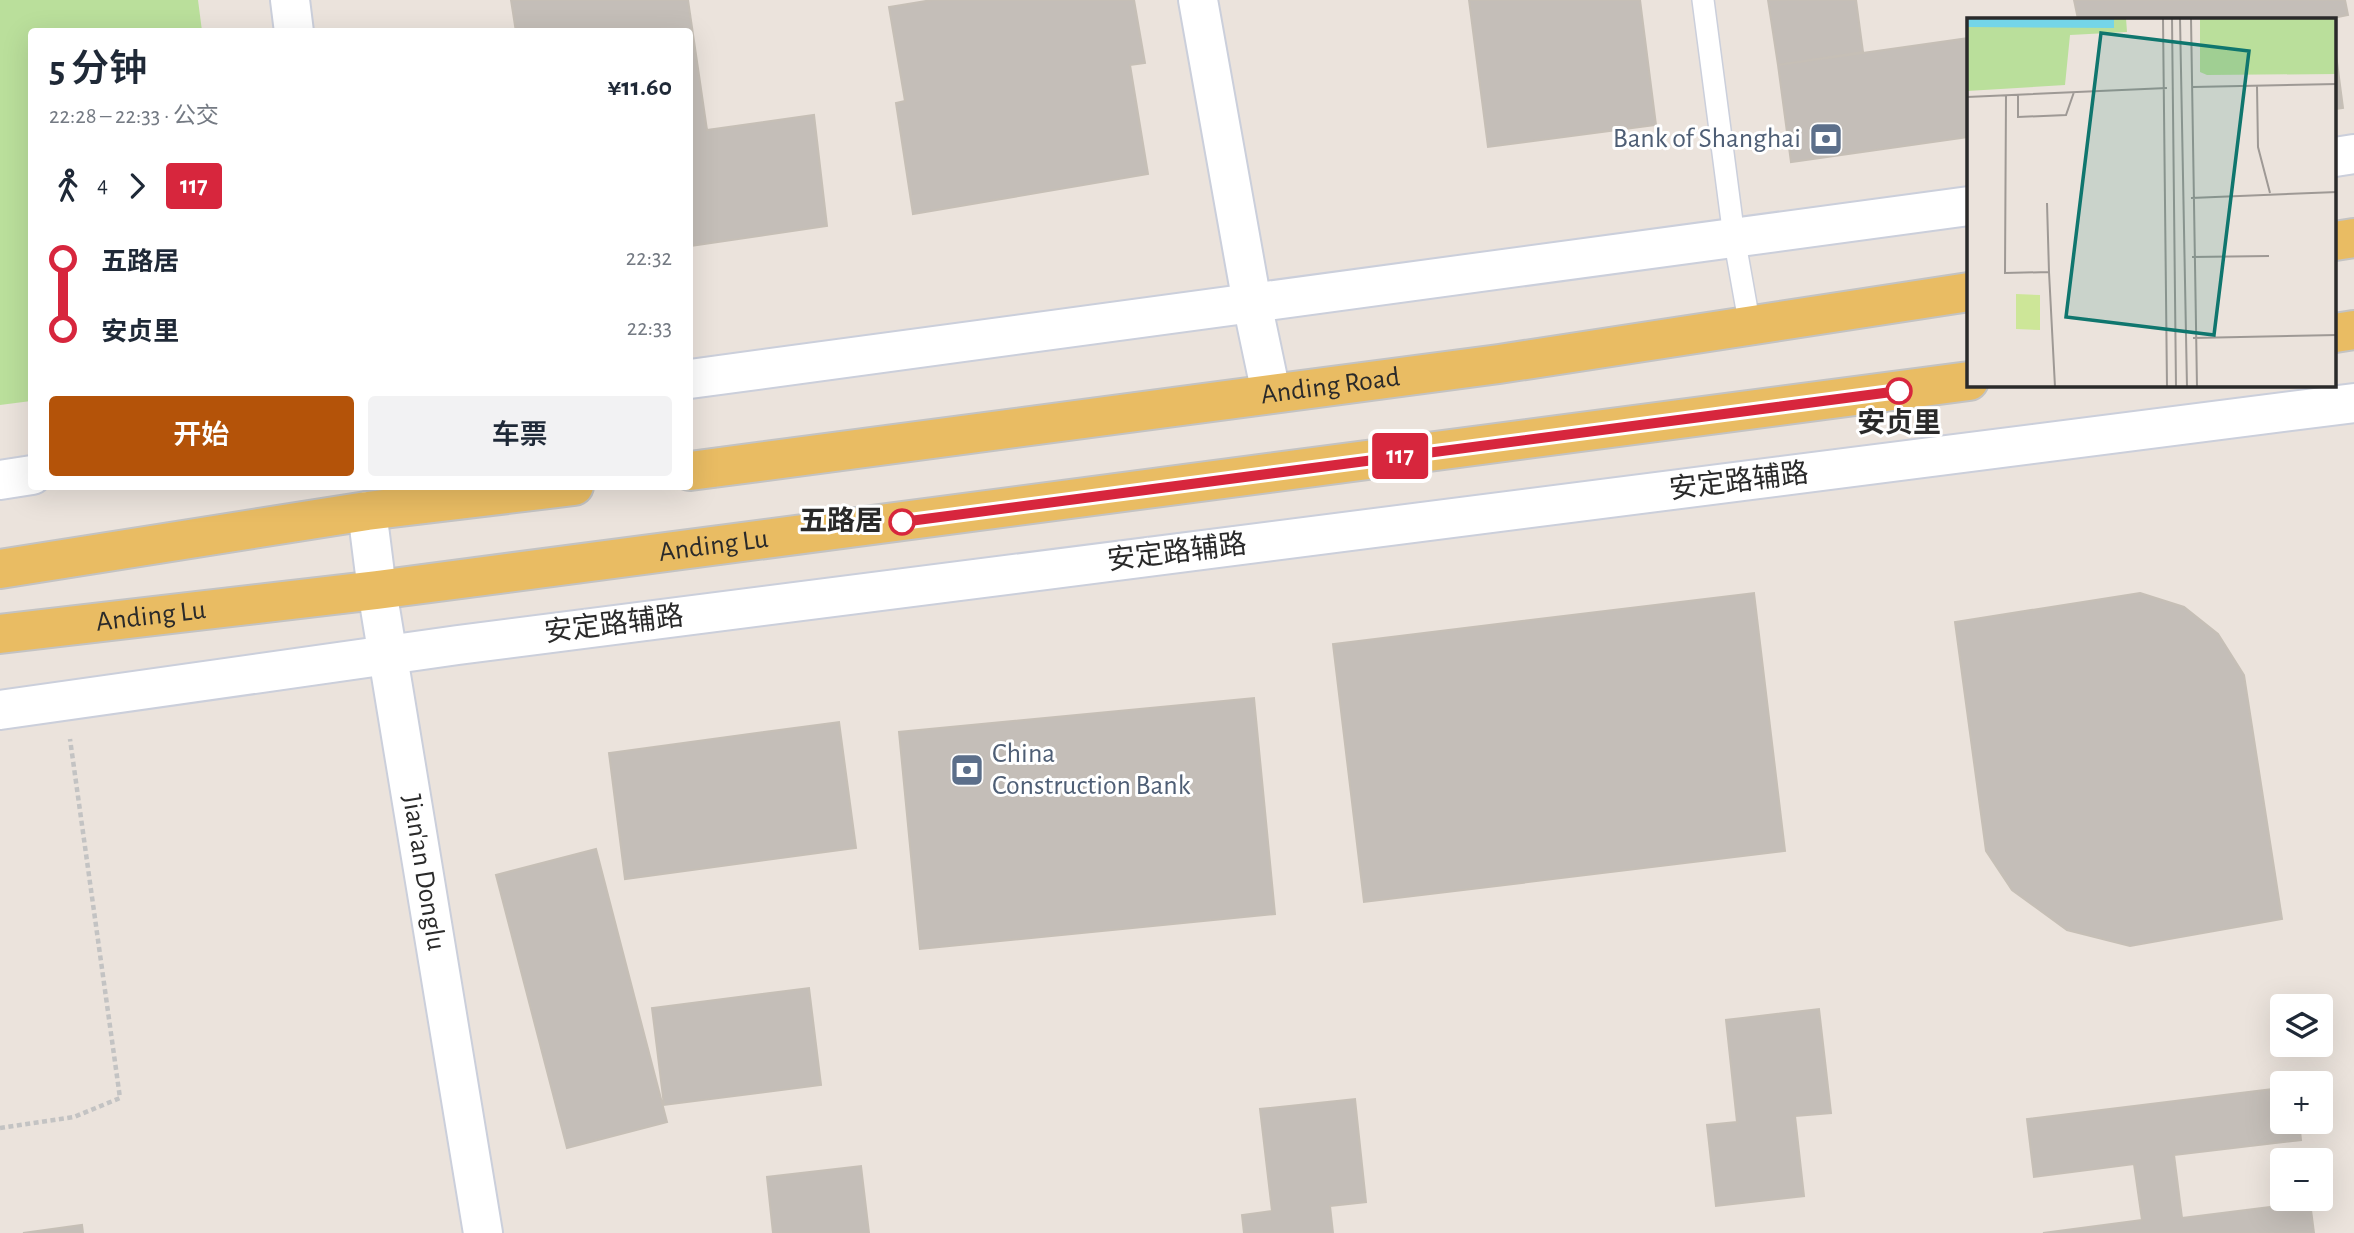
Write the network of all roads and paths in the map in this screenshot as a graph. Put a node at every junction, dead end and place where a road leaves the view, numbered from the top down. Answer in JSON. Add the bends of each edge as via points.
{"nodes":[{"id":1,"x":290,"y":0,"type":"edge"},
{"id":2,"x":1198,"y":0,"type":"edge"},
{"id":3,"x":1703,"y":0,"type":"edge"},
{"id":4,"x":294,"y":28,"type":"edge"},
{"id":5,"x":2354,"y":154,"type":"edge"},
{"id":6,"x":2336,"y":156,"type":"edge"},
{"id":7,"x":1967,"y":206,"type":"edge"},
{"id":8,"x":1734,"y":237,"type":"junction"},
{"id":9,"x":2354,"y":238,"type":"edge"},
{"id":10,"x":2336,"y":241,"type":"edge"},
{"id":11,"x":1967,"y":292,"type":"edge"},
{"id":12,"x":1252,"y":303,"type":"junction"},
{"id":13,"x":1750,"y":327,"type":"junction"},
{"id":14,"x":2354,"y":330,"type":"edge"},
{"id":15,"x":2336,"y":333,"type":"edge"},
{"id":16,"x":693,"y":379,"type":"edge"},
{"id":17,"x":1967,"y":381,"type":"edge"},
{"id":18,"x":1271,"y":393,"type":"junction"},
{"id":19,"x":2354,"y":403,"type":"edge"},
{"id":20,"x":693,"y":471,"type":"edge"},
{"id":21,"x":28,"y":476,"type":"edge"},
{"id":22,"x":0,"y":480,"type":"edge"},
{"id":23,"x":541,"y":490,"type":"edge"},
{"id":24,"x":367,"y":511,"type":"junction"},
{"id":25,"x":0,"y":569,"type":"edge"},
{"id":26,"x":377,"y":590,"type":"junction"},
{"id":27,"x":0,"y":634,"type":"edge"},
{"id":28,"x":388,"y":654,"type":"junction"},
{"id":29,"x":64,"y":701,"type":"junction"},
{"id":30,"x":0,"y":709,"type":"edge"},
{"id":31,"x":0,"y":1128,"type":"edge"},
{"id":32,"x":483,"y":1233,"type":"edge"}],
"edges":[{"from":1,"to":4,"type":"street"},
{"from":2,"to":12,"type":"street"},
{"from":3,"to":8,"type":"lane"},
{"from":5,"to":6,"type":"street"},
{"from":7,"to":8,"type":"street"},
{"from":8,"to":12,"type":"street"},
{"from":8,"to":13,"type":"lane"},
{"from":9,"to":10,"type":"main road"},
{"from":11,"to":13,"type":"main road","name":"Anding Road"},
{"from":12,"to":16,"type":"street"},
{"from":12,"to":18,"type":"street"},
{"from":13,"to":18,"type":"main road","name":"Anding Road"},
{"from":14,"to":15,"type":"main road"},
{"from":17,"to":26,"type":"main road","name":"Anding Lu"},
{"from":18,"to":20,"type":"main road","name":"Anding Road"},
{"from":19,"to":28,"type":"street","name":"安定路辅路"},
{"from":21,"to":22,"type":"street"},
{"from":23,"to":24,"type":"main road"},
{"from":24,"to":25,"type":"main road"},
{"from":24,"to":26,"type":"street","name":"Jian'an Donglu"},
{"from":26,"to":27,"type":"main road","name":"Anding Lu"},
{"from":26,"to":28,"type":"street","name":"Jian'an Donglu"},
{"from":28,"to":29,"type":"street","name":"安定路辅路"},
{"from":28,"to":32,"type":"street","name":"Jian'an Donglu"},
{"from":29,"to":30,"type":"street","name":"安定路辅路"},
{"from":29,"to":31,"type":"path","via":[[120,1098],[74,1117]]}]}
